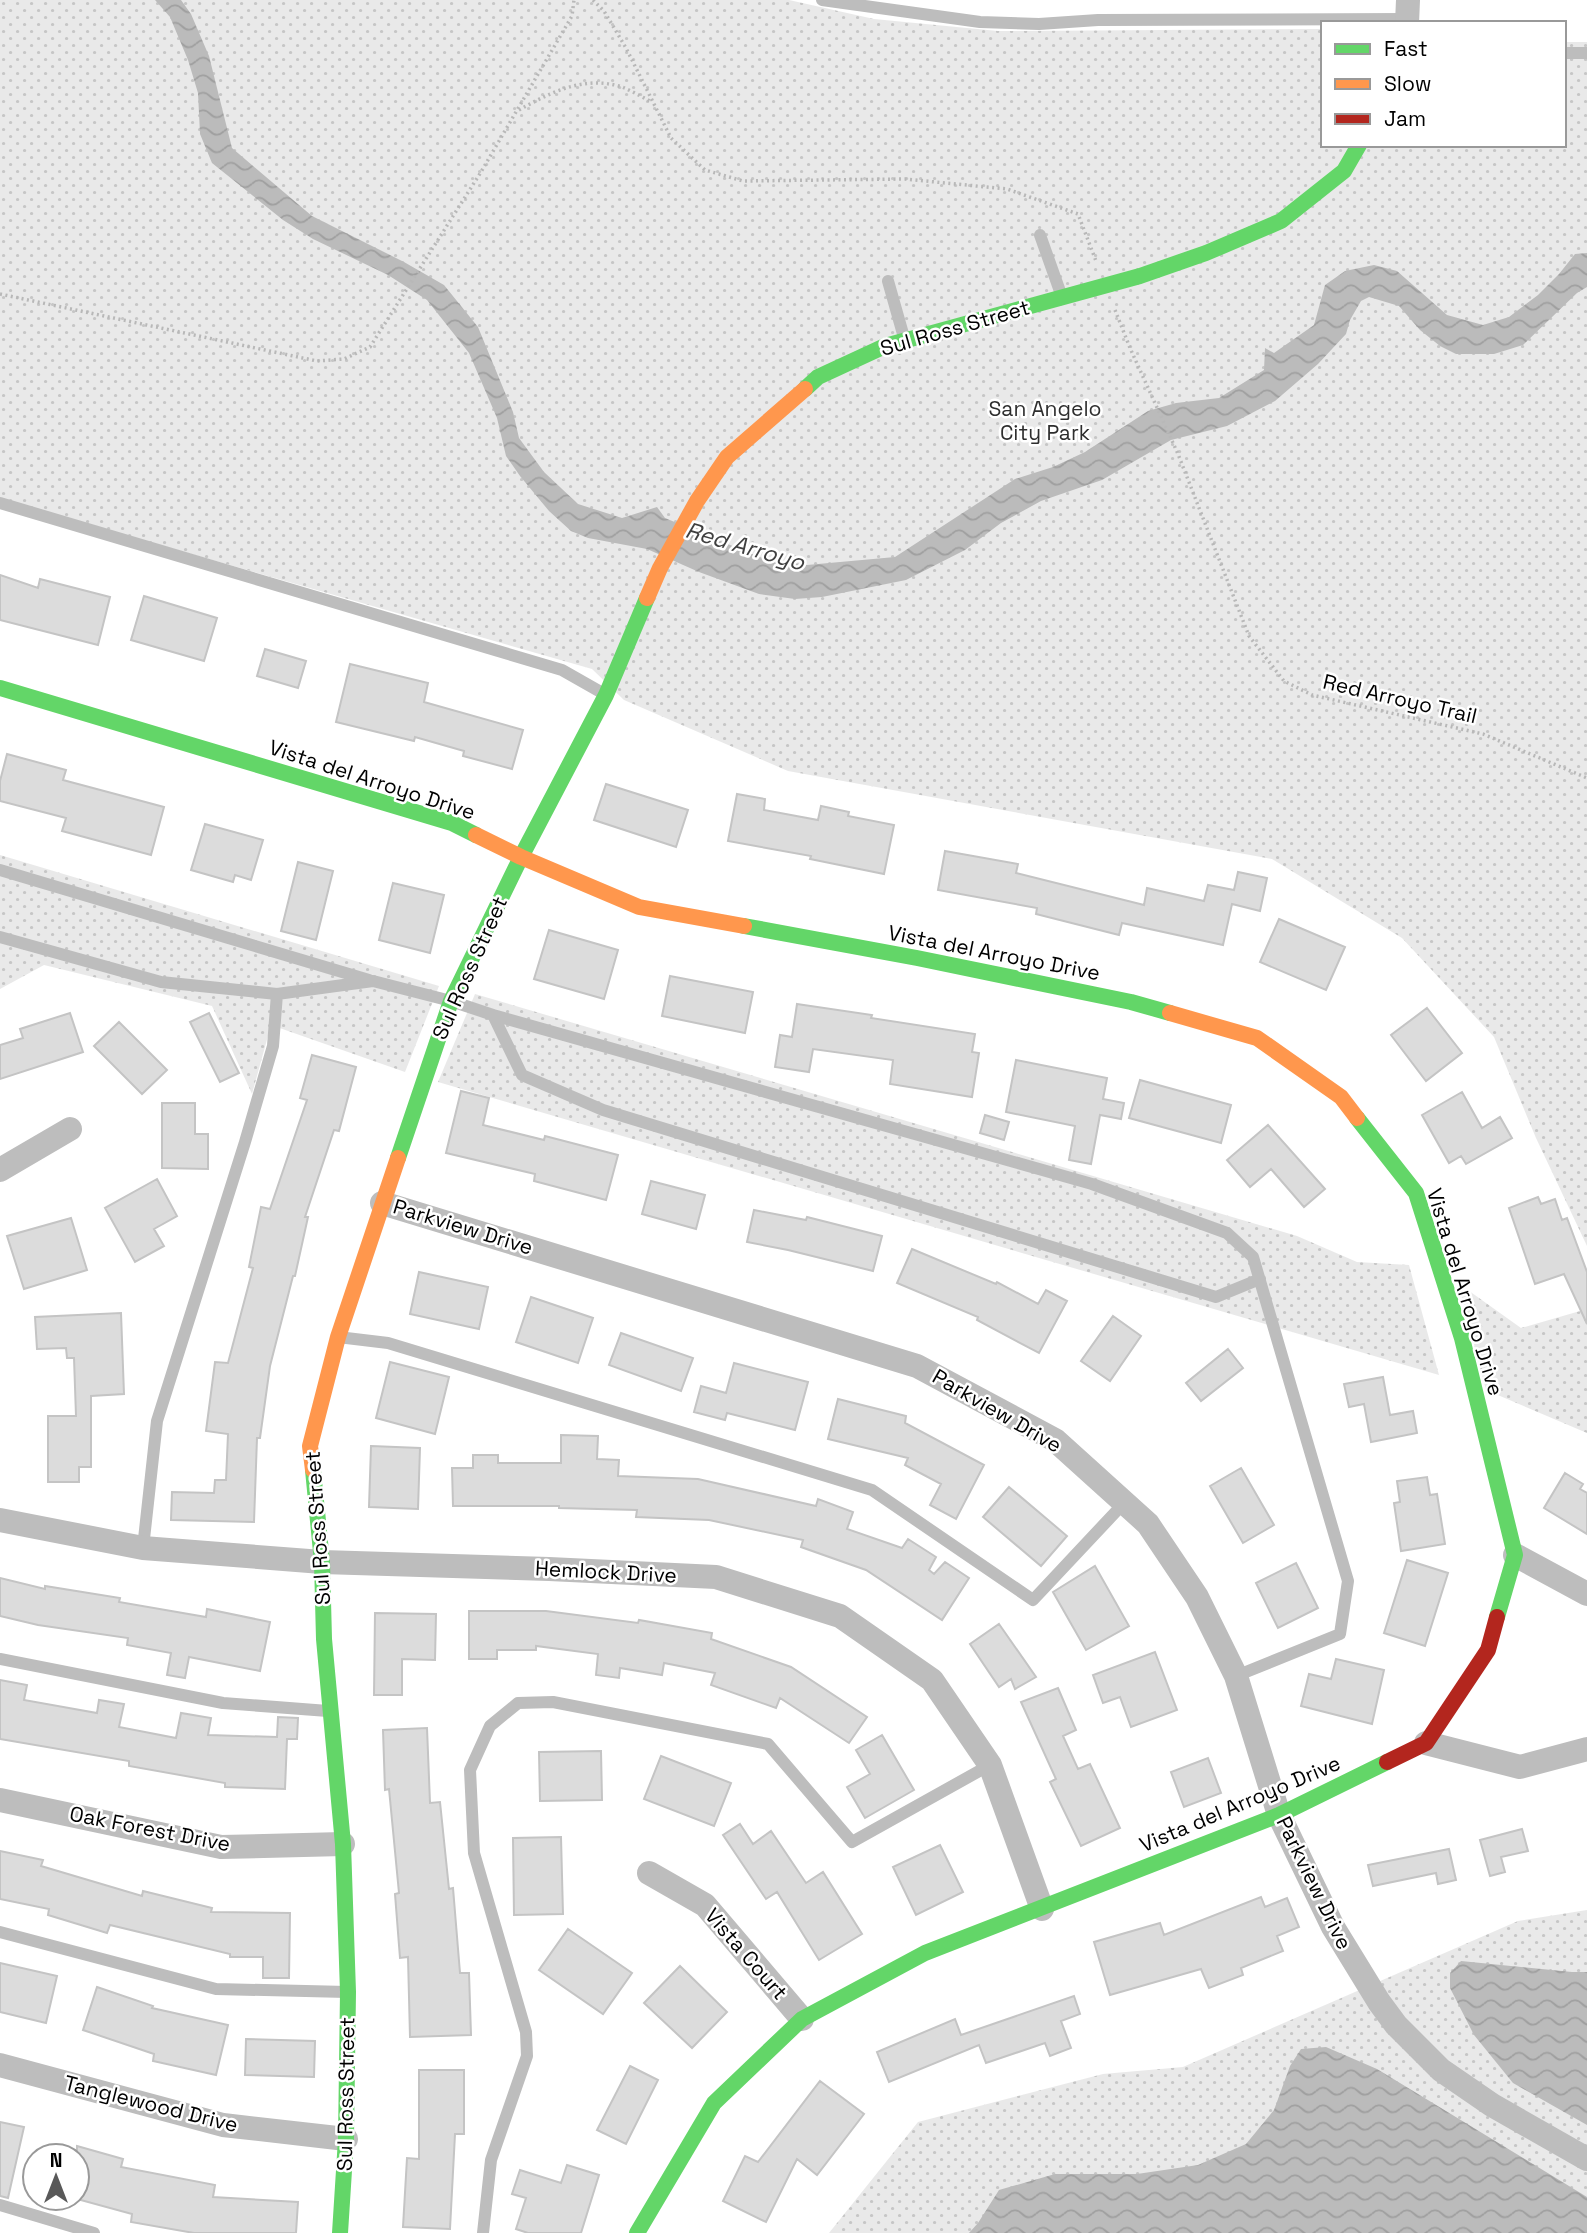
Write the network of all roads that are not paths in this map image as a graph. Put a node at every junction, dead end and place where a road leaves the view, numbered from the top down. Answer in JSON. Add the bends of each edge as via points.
{"nodes":[{"id":1,"x":822,"y":0,"type":"edge"},
{"id":2,"x":1407,"y":14,"type":"edge"},
{"id":3,"x":1566,"y":53,"type":"edge"},
{"id":4,"x":1587,"y":53,"type":"edge"},
{"id":5,"x":1358,"y":147,"type":"edge"},
{"id":6,"x":1040,"y":235,"type":"dead end"},
{"id":7,"x":888,"y":281,"type":"dead end"},
{"id":8,"x":1062,"y":298,"type":"junction"},
{"id":9,"x":905,"y":341,"type":"junction"},
{"id":10,"x":0,"y":503,"type":"edge"},
{"id":11,"x":0,"y":688,"type":"edge"},
{"id":12,"x":606,"y":695,"type":"junction"},
{"id":13,"x":521,"y":857,"type":"junction"},
{"id":14,"x":0,"y":870,"type":"edge"},
{"id":15,"x":0,"y":937,"type":"edge"},
{"id":16,"x":373,"y":981,"type":"junction"},
{"id":17,"x":277,"y":994,"type":"junction"},
{"id":18,"x":451,"y":1001,"type":"junction"},
{"id":19,"x":493,"y":1015,"type":"junction"},
{"id":20,"x":70,"y":1129,"type":"dead end"},
{"id":21,"x":0,"y":1170,"type":"edge"},
{"id":22,"x":382,"y":1203,"type":"junction"},
{"id":23,"x":1260,"y":1279,"type":"junction"},
{"id":24,"x":338,"y":1337,"type":"junction"},
{"id":25,"x":1124,"y":1503,"type":"junction"},
{"id":26,"x":0,"y":1520,"type":"edge"},
{"id":27,"x":143,"y":1548,"type":"junction"},
{"id":28,"x":1515,"y":1555,"type":"junction"},
{"id":29,"x":323,"y":1562,"type":"junction"},
{"id":30,"x":1587,"y":1594,"type":"edge"},
{"id":31,"x":0,"y":1659,"type":"edge"},
{"id":32,"x":1236,"y":1676,"type":"junction"},
{"id":33,"x":331,"y":1711,"type":"junction"},
{"id":34,"x":1426,"y":1743,"type":"junction"},
{"id":35,"x":1587,"y":1749,"type":"edge"},
{"id":36,"x":990,"y":1765,"type":"junction"},
{"id":37,"x":0,"y":1800,"type":"edge"},
{"id":38,"x":1279,"y":1815,"type":"junction"},
{"id":39,"x":343,"y":1844,"type":"junction"},
{"id":40,"x":649,"y":1873,"type":"dead end"},
{"id":41,"x":1042,"y":1909,"type":"junction"},
{"id":42,"x":0,"y":1932,"type":"edge"},
{"id":43,"x":348,"y":1992,"type":"junction"},
{"id":44,"x":802,"y":2019,"type":"junction"},
{"id":45,"x":0,"y":2065,"type":"edge"},
{"id":46,"x":346,"y":2139,"type":"junction"},
{"id":47,"x":1587,"y":2159,"type":"edge"},
{"id":48,"x":0,"y":2205,"type":"edge"},
{"id":49,"x":94,"y":2233,"type":"edge"},
{"id":50,"x":340,"y":2233,"type":"edge"},
{"id":51,"x":483,"y":2233,"type":"edge"},
{"id":52,"x":637,"y":2233,"type":"edge"}],
"edges":[{"from":1,"to":2,"type":"lane","via":[[980,22]]},
{"from":3,"to":4,"type":"lane"},
{"from":5,"to":8,"type":"street","name":"Sul Ross Street","via":[[1344,171],[1281,221],[1206,253]]},
{"from":6,"to":8,"type":"lane"},
{"from":7,"to":9,"type":"lane"},
{"from":8,"to":9,"type":"street","name":"Sul Ross Street"},
{"from":9,"to":12,"type":"street","name":"Sul Ross Street","via":[[818,377],[727,457],[660,568]]},
{"from":10,"to":12,"type":"lane","via":[[562,670]]},
{"from":11,"to":13,"type":"street","name":"Vista del Arroyo Drive","via":[[452,823]]},
{"from":12,"to":13,"type":"street","name":"Sul Ross Street"},
{"from":13,"to":18,"type":"street","name":"Sul Ross Street"},
{"from":13,"to":28,"type":"street","name":"Vista del Arroyo Drive","via":[[639,907],[1131,1002],[1257,1038],[1341,1097],[1416,1193],[1462,1338]]},
{"from":14,"to":16,"type":"lane"},
{"from":15,"to":17,"type":"lane","via":[[161,982]]},
{"from":16,"to":17,"type":"lane"},
{"from":16,"to":18,"type":"lane"},
{"from":17,"to":27,"type":"lane","via":[[270,1058],[157,1421]]},
{"from":18,"to":19,"type":"lane"},
{"from":18,"to":22,"type":"street","name":"Sul Ross Street"},
{"from":19,"to":23,"type":"lane","via":[[1092,1184],[1227,1233],[1253,1257]]},
{"from":19,"to":23,"type":"lane","via":[[523,1075],[603,1110],[1216,1297]]},
{"from":20,"to":21,"type":"street"},
{"from":22,"to":24,"type":"street","name":"Sul Ross Street"},
{"from":22,"to":25,"type":"street","name":"Parkview Drive","via":[[917,1366],[1055,1440]]},
{"from":23,"to":32,"type":"lane","via":[[1348,1581],[1340,1634]]},
{"from":24,"to":25,"type":"lane","via":[[388,1343],[872,1490],[1033,1600]]},
{"from":24,"to":29,"type":"street","name":"Sul Ross Street","via":[[310,1446]]},
{"from":25,"to":32,"type":"street","name":"Parkview Drive","via":[[1148,1524],[1197,1597]]},
{"from":26,"to":27,"type":"street","name":"Hemlock Drive"},
{"from":27,"to":29,"type":"street","name":"Hemlock Drive"},
{"from":28,"to":30,"type":"street"},
{"from":28,"to":34,"type":"street","name":"Vista del Arroyo Drive","via":[[1488,1650]]},
{"from":29,"to":33,"type":"street","name":"Sul Ross Street"},
{"from":29,"to":36,"type":"street","name":"Hemlock Drive","via":[[716,1577],[840,1616],[933,1680]]},
{"from":31,"to":33,"type":"lane","via":[[223,1703]]},
{"from":32,"to":38,"type":"street","name":"Parkview Drive"},
{"from":33,"to":39,"type":"street","name":"Sul Ross Street"},
{"from":34,"to":35,"type":"street","via":[[1520,1767]]},
{"from":34,"to":38,"type":"street","name":"Vista del Arroyo Drive"},
{"from":36,"to":41,"type":"street","name":"Hemlock Drive"},
{"from":36,"to":51,"type":"lane","via":[[852,1842],[768,1744],[553,1702],[518,1703],[490,1726],[470,1770],[474,1853],[526,2032],[527,2056],[491,2160]]},
{"from":37,"to":39,"type":"street","name":"Oak Forest Drive","via":[[221,1847]]},
{"from":38,"to":41,"type":"street","name":"Vista del Arroyo Drive"},
{"from":38,"to":47,"type":"street","name":"Parkview Drive","via":[[1333,1927],[1396,2025],[1465,2087]]},
{"from":39,"to":43,"type":"street","name":"Sul Ross Street"},
{"from":40,"to":44,"type":"street","name":"Vista Court","via":[[705,1905]]},
{"from":41,"to":44,"type":"street","name":"Vista del Arroyo Drive","via":[[925,1953]]},
{"from":42,"to":43,"type":"lane","via":[[216,1989]]},
{"from":43,"to":46,"type":"street","name":"Sul Ross Street"},
{"from":44,"to":52,"type":"street","name":"Vista del Arroyo Drive","via":[[714,2103]]},
{"from":45,"to":46,"type":"street","name":"Tanglewood Drive","via":[[223,2125]]},
{"from":46,"to":50,"type":"street","name":"Sul Ross Street"},
{"from":48,"to":49,"type":"lane"}]}
